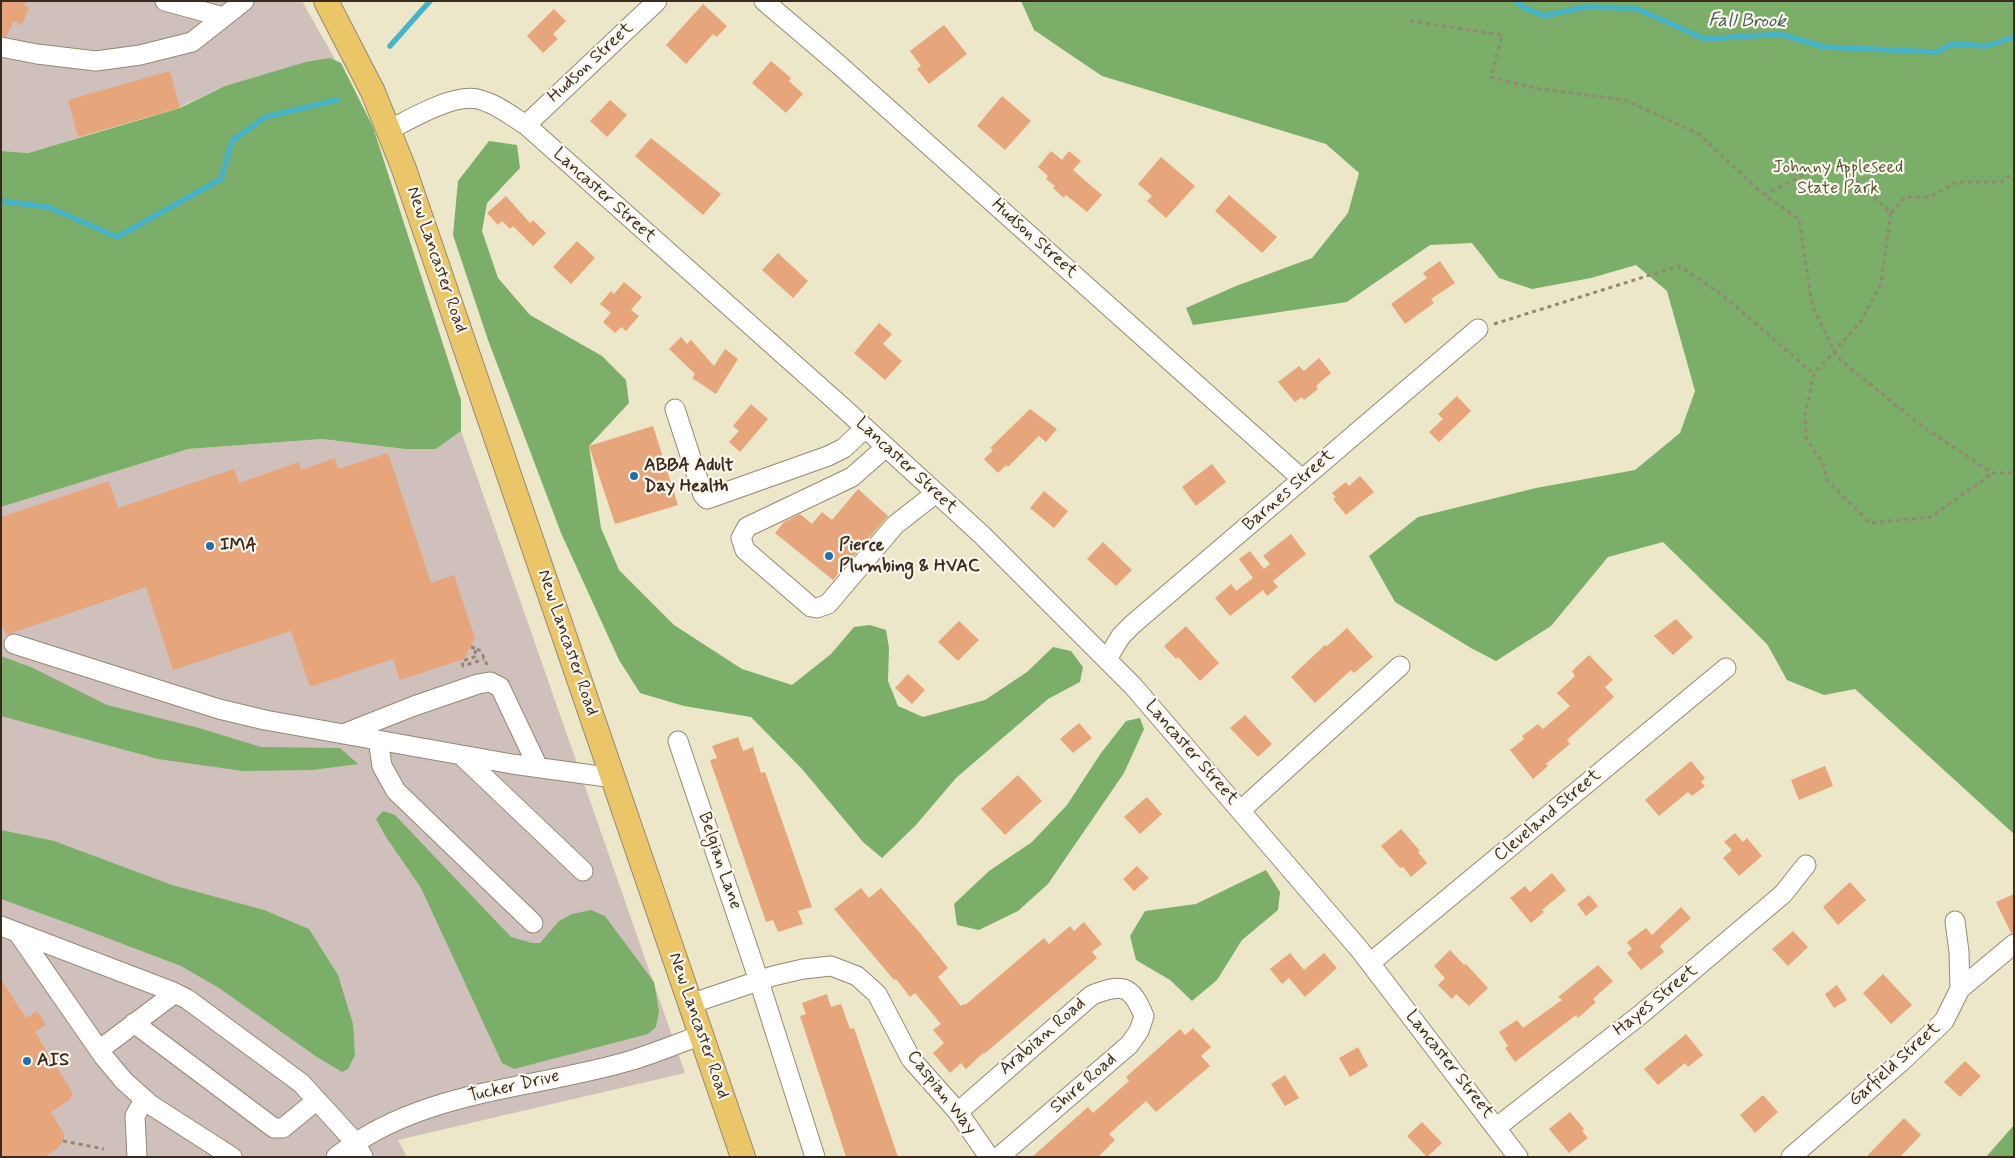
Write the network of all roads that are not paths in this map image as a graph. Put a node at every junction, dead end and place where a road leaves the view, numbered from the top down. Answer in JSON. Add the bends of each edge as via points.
{"nodes":[{"id":1,"x":165,"y":1,"type":"edge"},
{"id":2,"x":244,"y":1,"type":"edge"},
{"id":3,"x":326,"y":1,"type":"edge"},
{"id":4,"x":657,"y":1,"type":"edge"},
{"id":5,"x":764,"y":1,"type":"edge"},
{"id":6,"x":223,"y":17,"type":"junction"},
{"id":7,"x":1,"y":47,"type":"edge"},
{"id":8,"x":526,"y":125,"type":"junction"},
{"id":9,"x":389,"y":130,"type":"junction"},
{"id":10,"x":1478,"y":329,"type":"road end"},
{"id":11,"x":675,"y":409,"type":"dead end"},
{"id":12,"x":865,"y":428,"type":"junction"},
{"id":13,"x":886,"y":447,"type":"junction"},
{"id":14,"x":1302,"y":479,"type":"junction"},
{"id":15,"x":936,"y":493,"type":"junction"},
{"id":16,"x":14,"y":644,"type":"dead end"},
{"id":17,"x":1107,"y":660,"type":"junction"},
{"id":18,"x":1400,"y":666,"type":"dead end"},
{"id":19,"x":1726,"y":668,"type":"dead end"},
{"id":20,"x":343,"y":734,"type":"junction"},
{"id":21,"x":378,"y":740,"type":"junction"},
{"id":22,"x":678,"y":741,"type":"dead end"},
{"id":23,"x":461,"y":755,"type":"junction"},
{"id":24,"x":538,"y":767,"type":"junction"},
{"id":25,"x":614,"y":778,"type":"junction"},
{"id":26,"x":1241,"y":810,"type":"junction"},
{"id":27,"x":1806,"y":865,"type":"dead end"},
{"id":28,"x":583,"y":871,"type":"dead end"},
{"id":29,"x":1955,"y":922,"type":"dead end"},
{"id":30,"x":533,"y":923,"type":"dead end"},
{"id":31,"x":10,"y":930,"type":"edge"},
{"id":32,"x":2014,"y":944,"type":"edge"},
{"id":33,"x":1370,"y":963,"type":"junction"},
{"id":34,"x":759,"y":981,"type":"junction"},
{"id":35,"x":1960,"y":989,"type":"junction"},
{"id":36,"x":174,"y":993,"type":"junction"},
{"id":37,"x":1136,"y":998,"type":"joint"},
{"id":38,"x":690,"y":1004,"type":"junction"},
{"id":39,"x":134,"y":1023,"type":"junction"},
{"id":40,"x":701,"y":1036,"type":"junction"},
{"id":41,"x":99,"y":1050,"type":"junction"},
{"id":42,"x":144,"y":1100,"type":"junction"},
{"id":43,"x":317,"y":1100,"type":"junction"},
{"id":44,"x":958,"y":1112,"type":"junction"},
{"id":45,"x":1497,"y":1127,"type":"junction"},
{"id":46,"x":359,"y":1149,"type":"edge"},
{"id":47,"x":137,"y":1157,"type":"edge"},
{"id":48,"x":232,"y":1157,"type":"edge"},
{"id":49,"x":336,"y":1157,"type":"edge"},
{"id":50,"x":743,"y":1157,"type":"edge"},
{"id":51,"x":814,"y":1157,"type":"edge"},
{"id":52,"x":989,"y":1157,"type":"edge"},
{"id":53,"x":999,"y":1157,"type":"edge"},
{"id":54,"x":1518,"y":1157,"type":"edge"},
{"id":55,"x":1791,"y":1157,"type":"edge"}],
"edges":[{"from":1,"to":6,"type":"street"},
{"from":2,"to":6,"type":"street"},
{"from":3,"to":9,"type":"main road"},
{"from":4,"to":8,"type":"street","name":"Hudson Street"},
{"from":5,"to":14,"type":"street","name":"Hudson Street"},
{"from":6,"to":7,"type":"street","via":[[192,42],[140,55],[96,61]]},
{"from":8,"to":9,"type":"street","name":"Lancaster Street","via":[[497,107],[476,99],[432,108]]},
{"from":8,"to":12,"type":"street","name":"Lancaster Street"},
{"from":9,"to":25,"type":"main road","name":"New Lancaster Road"},
{"from":10,"to":14,"type":"street","name":"Barnes Street"},
{"from":11,"to":12,"type":"street","via":[[707,499],[828,456],[844,448]]},
{"from":12,"to":13,"type":"street","name":"Lancaster Street"},
{"from":13,"to":15,"type":"street","name":"Lancaster Street"},
{"from":13,"to":15,"type":"street","via":[[852,477],[747,527],[741,538],[745,550],[811,607],[822,607],[895,525]]},
{"from":14,"to":17,"type":"street","name":"Barnes Street","via":[[1121,636]]},
{"from":15,"to":17,"type":"street","name":"Lancaster Street"},
{"from":16,"to":20,"type":"street","via":[[218,709]]},
{"from":17,"to":26,"type":"street","name":"Lancaster Street"},
{"from":18,"to":26,"type":"street"},
{"from":19,"to":33,"type":"street","name":"Cleveland Street"},
{"from":20,"to":21,"type":"street"},
{"from":20,"to":24,"type":"street","via":[[414,706],[490,682],[500,687]]},
{"from":21,"to":23,"type":"street"},
{"from":21,"to":30,"type":"street","via":[[382,766],[396,791]]},
{"from":22,"to":34,"type":"street","name":"Belgian Lane"},
{"from":23,"to":24,"type":"street"},
{"from":23,"to":28,"type":"street"},
{"from":24,"to":25,"type":"street"},
{"from":25,"to":38,"type":"main road","name":"New Lancaster Road"},
{"from":26,"to":33,"type":"street","name":"Lancaster Street"},
{"from":27,"to":45,"type":"street","name":"Hayes Street","via":[[1783,894],[1753,920],[1640,1015]]},
{"from":29,"to":35,"type":"street","name":"Garfield Street"},
{"from":31,"to":36,"type":"street"},
{"from":31,"to":41,"type":"street"},
{"from":32,"to":35,"type":"street"},
{"from":33,"to":45,"type":"street","name":"Lancaster Street"},
{"from":34,"to":38,"type":"street","name":"Caspian Way"},
{"from":34,"to":44,"type":"street","name":"Caspian Way","via":[[831,966],[857,976],[877,994],[911,1059]]},
{"from":34,"to":51,"type":"street"},
{"from":35,"to":55,"type":"street","name":"Garfield Street","via":[[1944,1021]]},
{"from":36,"to":39,"type":"street"},
{"from":36,"to":43,"type":"street","via":[[262,1053],[301,1083]]},
{"from":37,"to":44,"type":"street","name":"Arabian Road","via":[[1127,990],[1111,988],[1092,995]]},
{"from":37,"to":53,"type":"street","name":"Shire Road","via":[[1144,1016],[1129,1045]]},
{"from":38,"to":40,"type":"main road","name":"New Lancaster Road"},
{"from":39,"to":41,"type":"street"},
{"from":39,"to":43,"type":"street","via":[[274,1128],[283,1128]]},
{"from":40,"to":46,"type":"street","name":"Tucker Drive","via":[[629,1061],[427,1107],[389,1122]]},
{"from":40,"to":50,"type":"main road","name":"New Lancaster Road"},
{"from":41,"to":42,"type":"street"},
{"from":42,"to":47,"type":"street","via":[[135,1116]]},
{"from":42,"to":48,"type":"street"},
{"from":43,"to":46,"type":"street"},
{"from":44,"to":52,"type":"street","name":"Caspian Way"},
{"from":45,"to":54,"type":"street","name":"Lancaster Street"},
{"from":46,"to":49,"type":"street","name":"Tucker Drive"}]}
